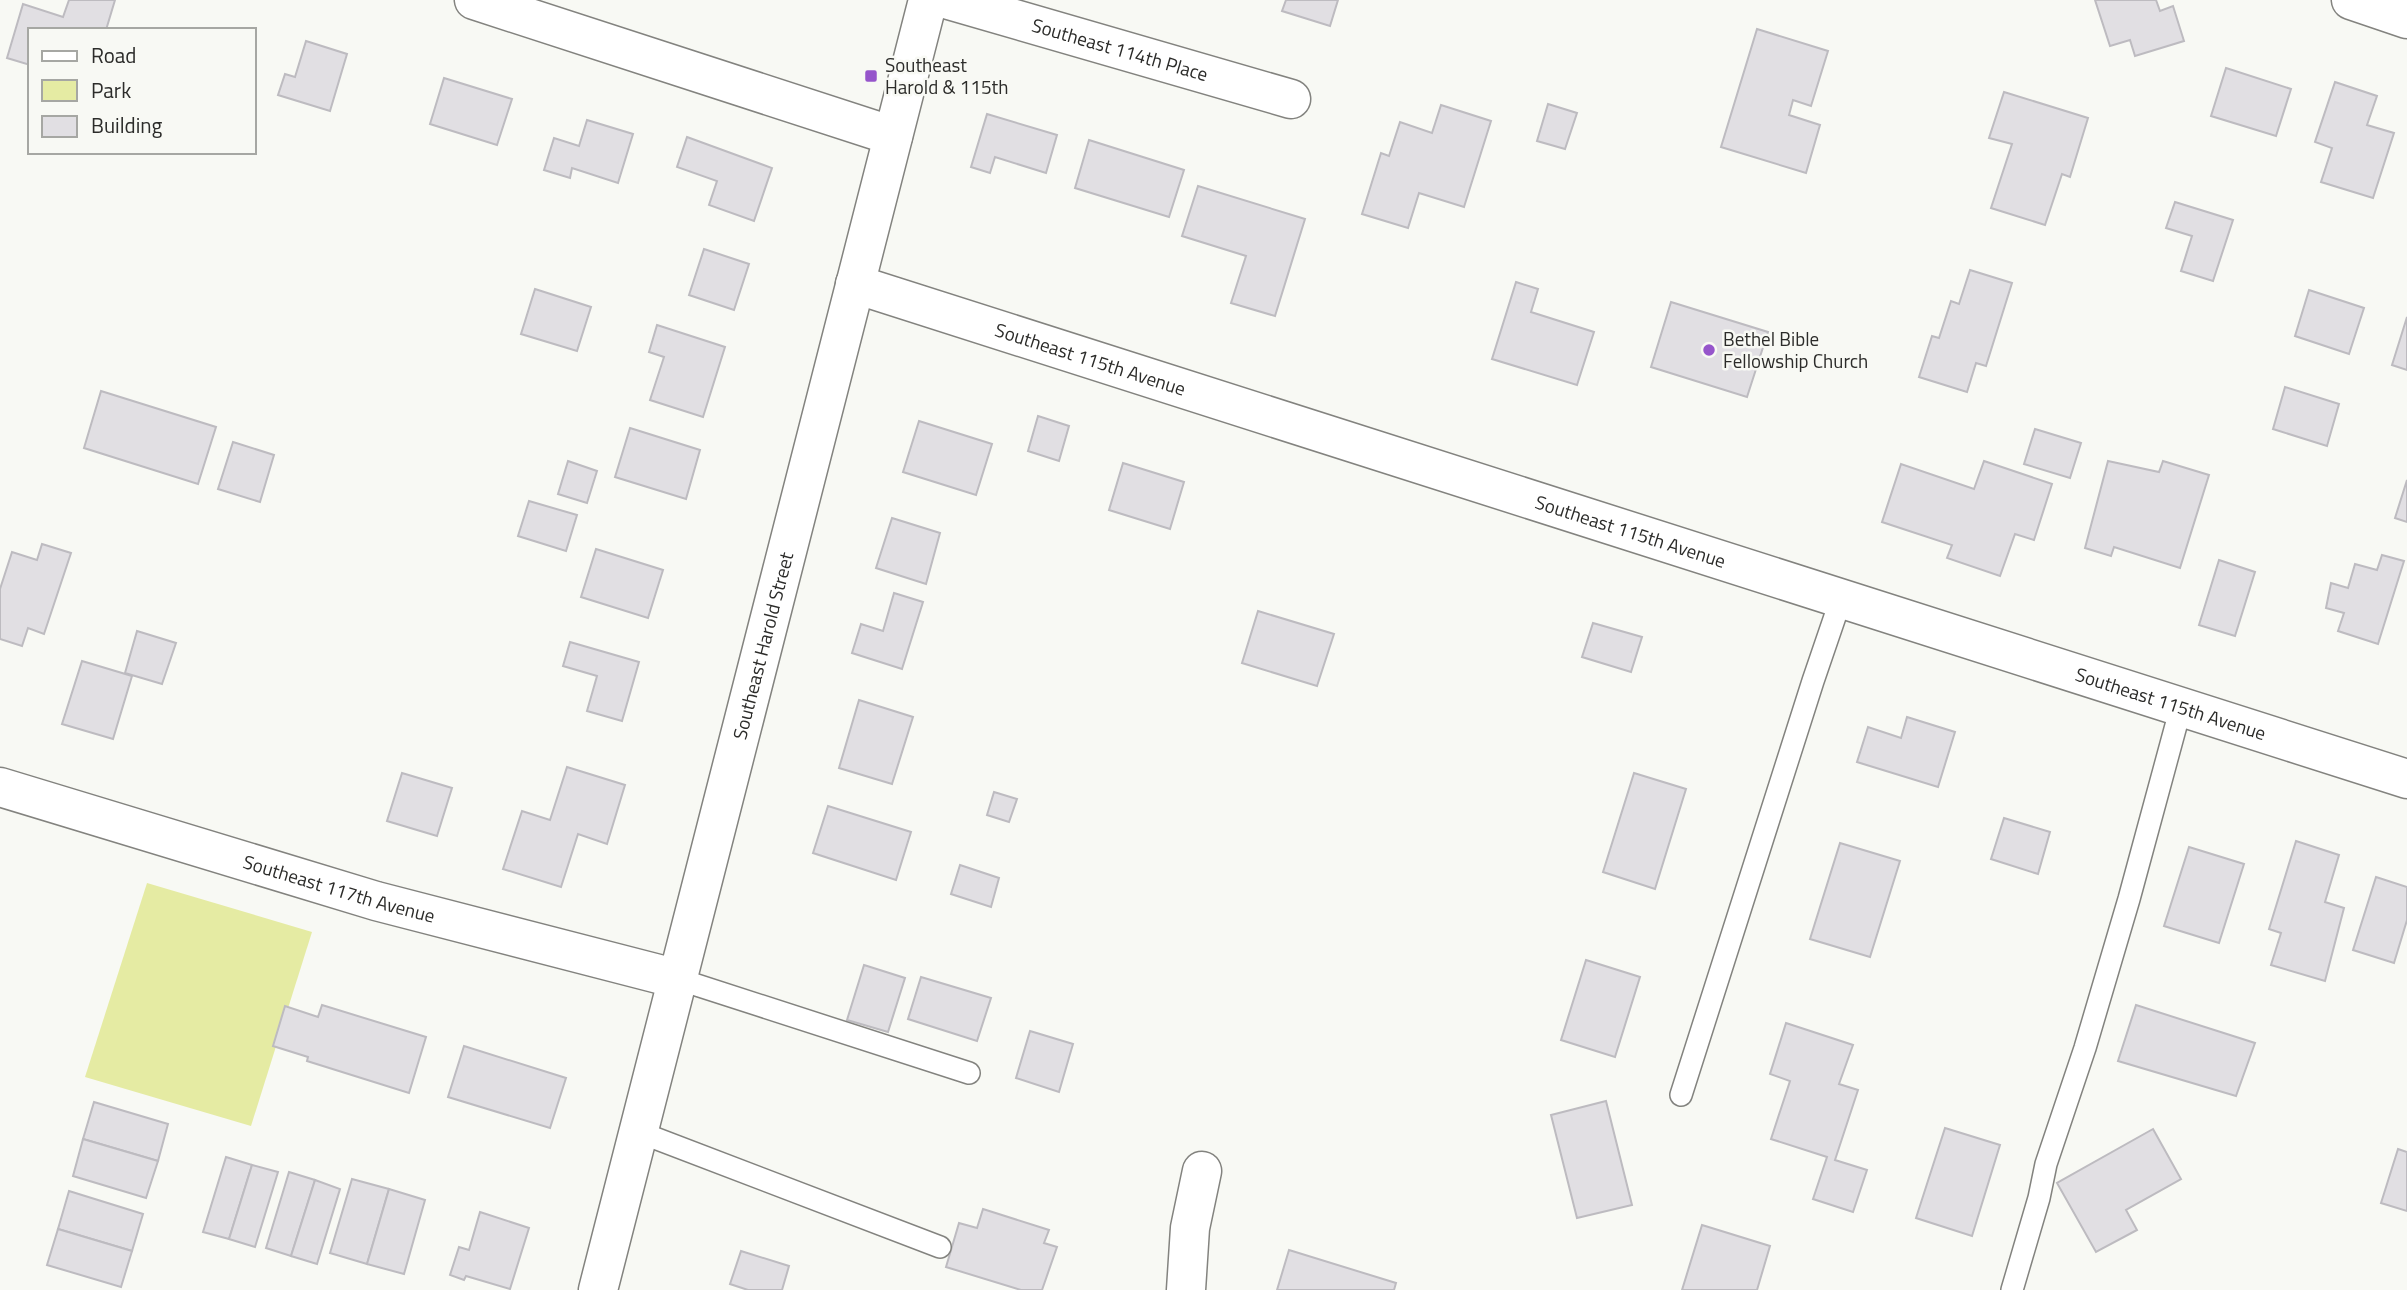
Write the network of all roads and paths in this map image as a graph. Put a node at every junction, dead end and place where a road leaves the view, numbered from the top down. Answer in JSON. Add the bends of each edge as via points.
{"nodes":[{"id":1,"x":474,"y":0,"type":"edge"},
{"id":2,"x":928,"y":0,"type":"edge"},
{"id":3,"x":949,"y":0,"type":"edge"},
{"id":4,"x":2351,"y":0,"type":"edge"},
{"id":5,"x":2407,"y":19,"type":"edge"},
{"id":6,"x":1291,"y":99,"type":"dead end"},
{"id":7,"x":893,"y":136,"type":"junction"},
{"id":8,"x":855,"y":285,"type":"junction"},
{"id":9,"x":1841,"y":599,"type":"junction"},
{"id":10,"x":2181,"y":707,"type":"junction"},
{"id":11,"x":2407,"y":779,"type":"edge"},
{"id":12,"x":0,"y":787,"type":"edge"},
{"id":13,"x":678,"y":979,"type":"junction"},
{"id":14,"x":969,"y":1073,"type":"dead end"},
{"id":15,"x":1681,"y":1095,"type":"dead end"},
{"id":16,"x":639,"y":1132,"type":"junction"},
{"id":17,"x":1202,"y":1171,"type":"dead end"},
{"id":18,"x":940,"y":1247,"type":"dead end"},
{"id":19,"x":598,"y":1290,"type":"edge"},
{"id":20,"x":1186,"y":1290,"type":"edge"},
{"id":21,"x":2012,"y":1290,"type":"edge"}],
"edges":[{"from":1,"to":7,"type":"street"},
{"from":2,"to":7,"type":"street","name":"Southeast Harold Street"},
{"from":3,"to":6,"type":"street","name":"Southeast 114th Place"},
{"from":4,"to":5,"type":"street"},
{"from":7,"to":8,"type":"street","name":"Southeast Harold Street"},
{"from":8,"to":9,"type":"street","name":"Southeast 115th Avenue"},
{"from":8,"to":13,"type":"street","name":"Southeast Harold Street"},
{"from":9,"to":10,"type":"street","name":"Southeast 115th Avenue"},
{"from":9,"to":15,"type":"lane"},
{"from":10,"to":11,"type":"street","name":"Southeast 115th Avenue"},
{"from":10,"to":21,"type":"lane","via":[[2129,899],[2046,1164]]},
{"from":12,"to":13,"type":"street","name":"Southeast 117th Avenue","via":[[376,901]]},
{"from":13,"to":14,"type":"lane"},
{"from":13,"to":16,"type":"street","name":"Southeast Harold Street"},
{"from":16,"to":18,"type":"lane"},
{"from":16,"to":19,"type":"street","name":"Southeast Harold Street"},
{"from":17,"to":20,"type":"street","via":[[1190,1228]]}]}
